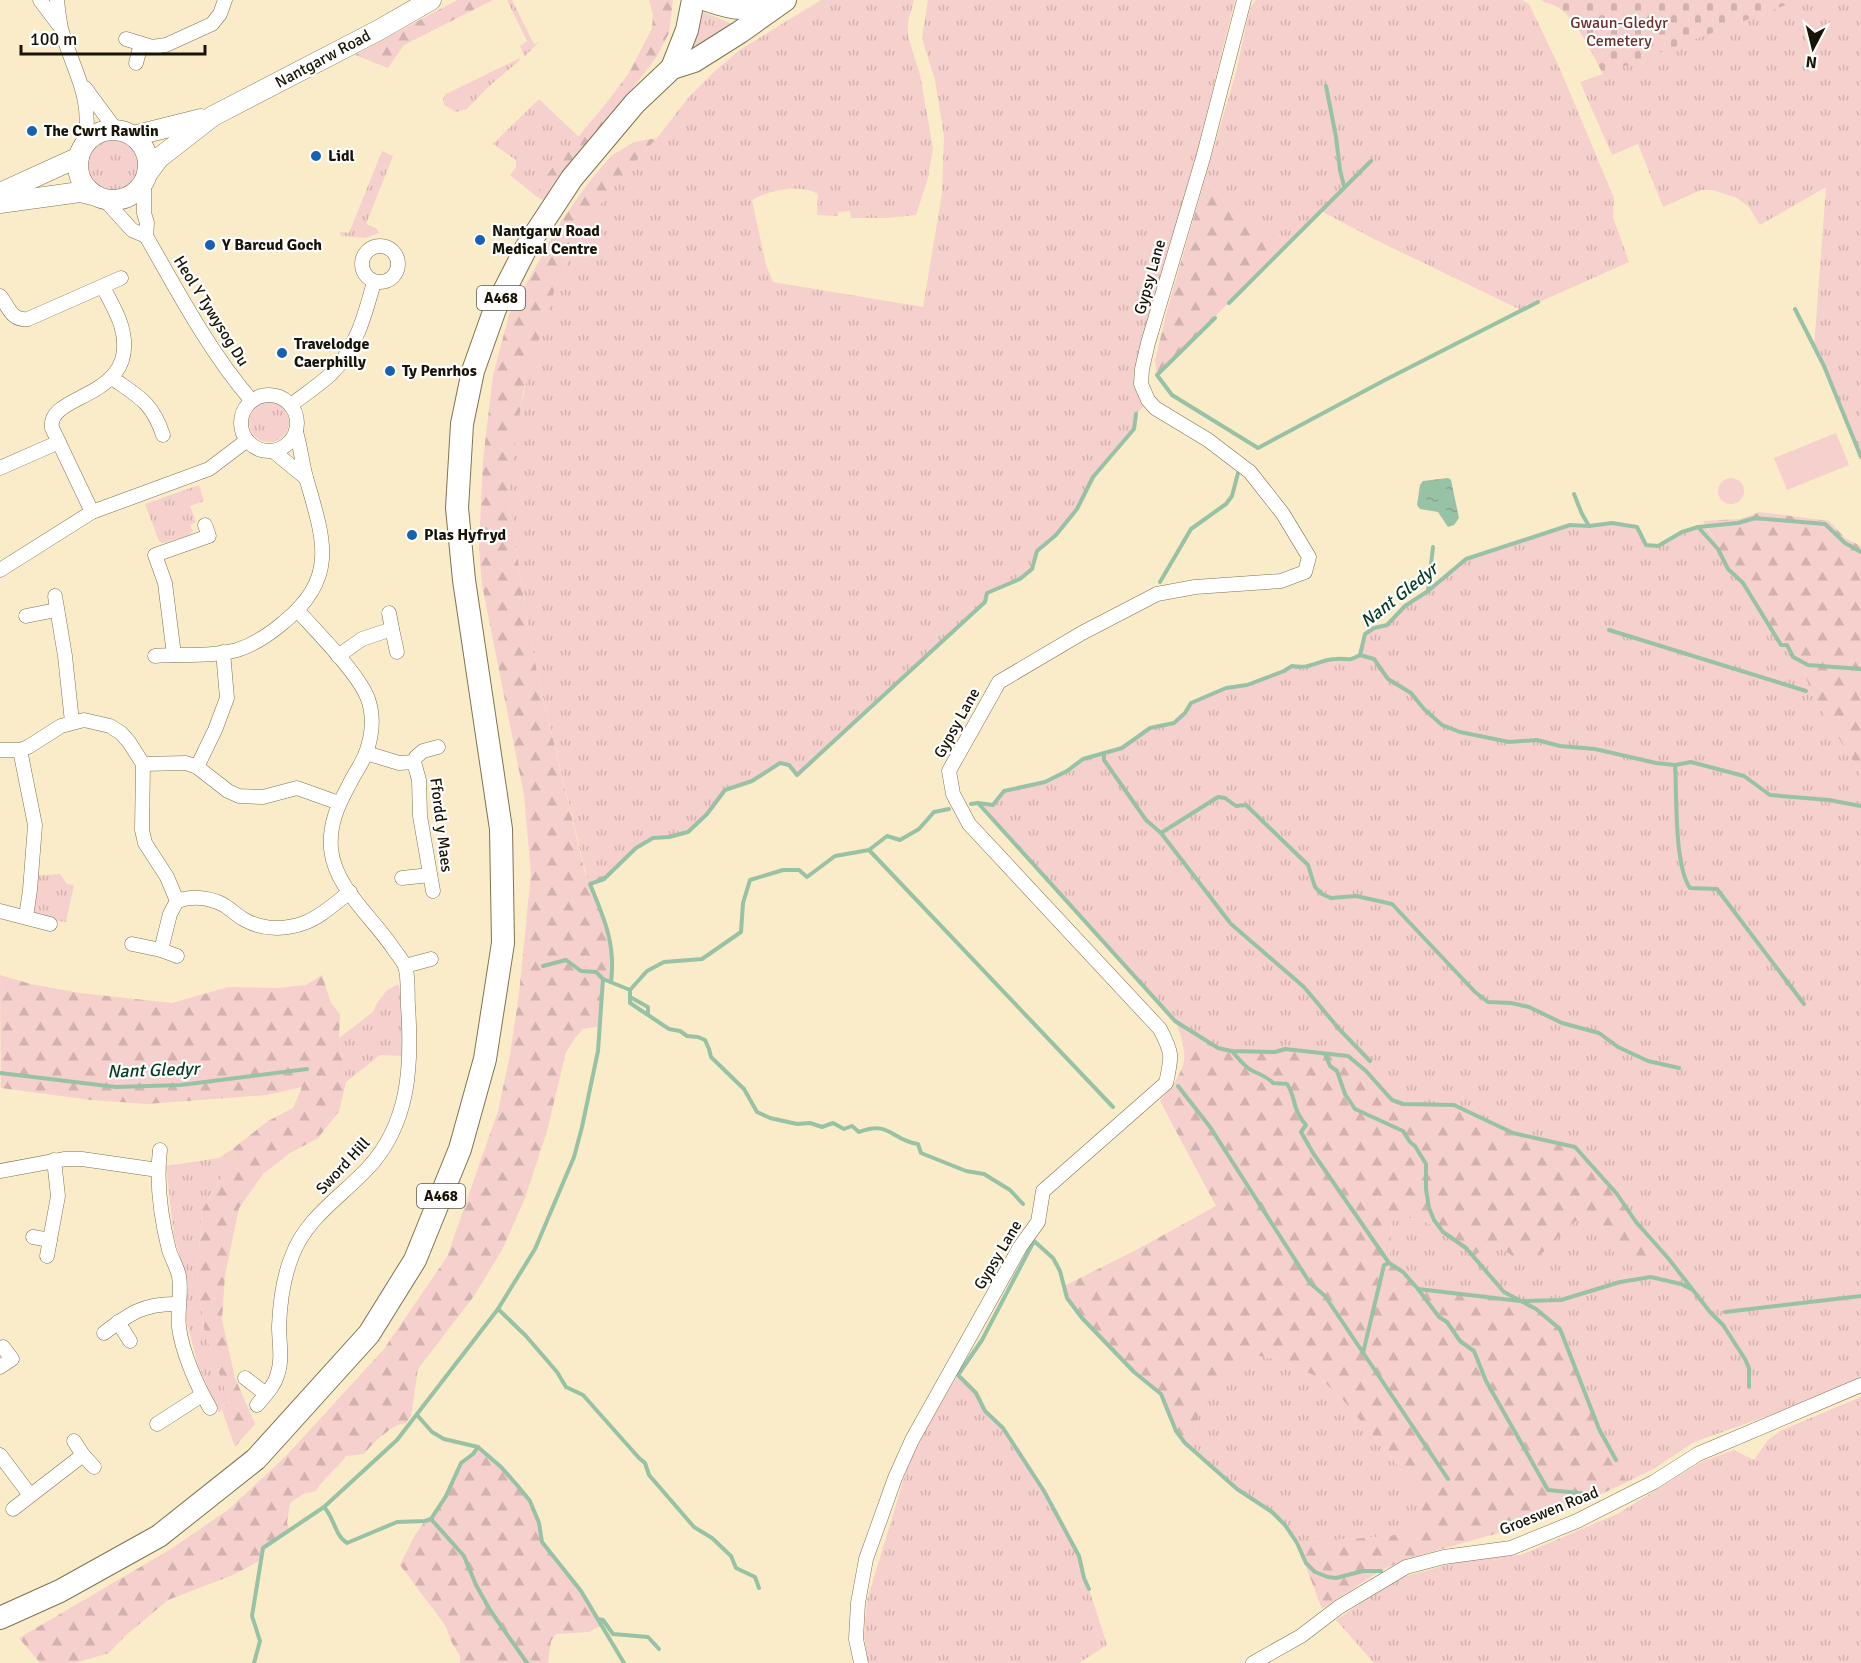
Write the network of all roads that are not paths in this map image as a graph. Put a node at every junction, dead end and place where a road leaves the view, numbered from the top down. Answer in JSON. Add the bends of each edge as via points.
{"nodes":[{"id":1,"x":40,"y":0,"type":"edge"},
{"id":2,"x":57,"y":0,"type":"edge"},
{"id":3,"x":225,"y":0,"type":"edge"},
{"id":4,"x":431,"y":0,"type":"edge"},
{"id":5,"x":693,"y":0,"type":"edge"},
{"id":6,"x":707,"y":0,"type":"edge"},
{"id":7,"x":784,"y":0,"type":"edge"},
{"id":8,"x":1244,"y":0,"type":"edge"},
{"id":9,"x":61,"y":28,"type":"junction"},
{"id":10,"x":126,"y":39,"type":"dead end"},
{"id":11,"x":141,"y":44,"type":"junction"},
{"id":12,"x":136,"y":63,"type":"dead end"},
{"id":13,"x":672,"y":68,"type":"junction"},
{"id":14,"x":82,"y":84,"type":"junction"},
{"id":15,"x":213,"y":116,"type":"junction"},
{"id":16,"x":124,"y":133,"type":"junction"},
{"id":17,"x":82,"y":150,"type":"junction"},
{"id":18,"x":145,"y":177,"type":"junction"},
{"id":19,"x":0,"y":193,"type":"edge"},
{"id":20,"x":100,"y":197,"type":"junction"},
{"id":21,"x":0,"y":203,"type":"edge"},
{"id":22,"x":146,"y":236,"type":"junction"},
{"id":23,"x":121,"y":278,"type":"dead end"},
{"id":24,"x":374,"y":282,"type":"dead end"},
{"id":25,"x":103,"y":287,"type":"junction"},
{"id":26,"x":0,"y":296,"type":"edge"},
{"id":27,"x":112,"y":378,"type":"junction"},
{"id":28,"x":251,"y":400,"type":"junction"},
{"id":29,"x":291,"y":405,"type":"junction"},
{"id":30,"x":296,"y":432,"type":"junction"},
{"id":31,"x":164,"y":435,"type":"dead end"},
{"id":32,"x":246,"y":441,"type":"junction"},
{"id":33,"x":59,"y":442,"type":"junction"},
{"id":34,"x":273,"y":451,"type":"junction"},
{"id":35,"x":0,"y":468,"type":"edge"},
{"id":36,"x":306,"y":478,"type":"junction"},
{"id":37,"x":92,"y":512,"type":"junction"},
{"id":38,"x":204,"y":525,"type":"dead end"},
{"id":39,"x":0,"y":570,"type":"edge"},
{"id":40,"x":298,"y":611,"type":"junction"},
{"id":41,"x":389,"y":613,"type":"dead end"},
{"id":42,"x":26,"y":616,"type":"dead end"},
{"id":43,"x":392,"y":629,"type":"junction"},
{"id":44,"x":223,"y":652,"type":"junction"},
{"id":45,"x":396,"y":652,"type":"dead end"},
{"id":46,"x":174,"y":655,"type":"junction"},
{"id":47,"x":155,"y":656,"type":"dead end"},
{"id":48,"x":338,"y":656,"type":"junction"},
{"id":49,"x":72,"y":722,"type":"junction"},
{"id":50,"x":438,"y":747,"type":"dead end"},
{"id":51,"x":0,"y":750,"type":"edge"},
{"id":52,"x":20,"y":750,"type":"junction"},
{"id":53,"x":366,"y":753,"type":"junction"},
{"id":54,"x":414,"y":762,"type":"junction"},
{"id":55,"x":143,"y":764,"type":"junction"},
{"id":56,"x":197,"y":767,"type":"junction"},
{"id":57,"x":339,"y":803,"type":"junction"},
{"id":58,"x":430,"y":874,"type":"junction"},
{"id":59,"x":402,"y":878,"type":"dead end"},
{"id":60,"x":433,"y":891,"type":"dead end"},
{"id":61,"x":350,"y":892,"type":"junction"},
{"id":62,"x":177,"y":901,"type":"junction"},
{"id":63,"x":0,"y":911,"type":"edge"},
{"id":64,"x":26,"y":917,"type":"junction"},
{"id":65,"x":50,"y":924,"type":"dead end"},
{"id":66,"x":132,"y":944,"type":"dead end"},
{"id":67,"x":161,"y":950,"type":"junction"},
{"id":68,"x":177,"y":956,"type":"dead end"},
{"id":69,"x":431,"y":959,"type":"dead end"},
{"id":70,"x":405,"y":966,"type":"junction"},
{"id":71,"x":160,"y":1150,"type":"dead end"},
{"id":72,"x":54,"y":1160,"type":"junction"},
{"id":73,"x":158,"y":1170,"type":"junction"},
{"id":74,"x":0,"y":1171,"type":"edge"},
{"id":75,"x":33,"y":1237,"type":"dead end"},
{"id":76,"x":50,"y":1240,"type":"junction"},
{"id":77,"x":47,"y":1256,"type":"dead end"},
{"id":78,"x":178,"y":1304,"type":"junction"},
{"id":79,"x":118,"y":1322,"type":"junction"},
{"id":80,"x":104,"y":1333,"type":"dead end"},
{"id":81,"x":130,"y":1341,"type":"dead end"},
{"id":82,"x":3,"y":1347,"type":"dead end"},
{"id":83,"x":6,"y":1363,"type":"edge"},
{"id":84,"x":22,"y":1370,"type":"dead end"},
{"id":85,"x":245,"y":1378,"type":"dead end"},
{"id":86,"x":1861,"y":1385,"type":"edge"},
{"id":87,"x":266,"y":1394,"type":"junction"},
{"id":88,"x":202,"y":1395,"type":"junction"},
{"id":89,"x":256,"y":1406,"type":"dead end"},
{"id":90,"x":210,"y":1408,"type":"dead end"},
{"id":91,"x":157,"y":1424,"type":"dead end"},
{"id":92,"x":74,"y":1441,"type":"dead end"},
{"id":93,"x":0,"y":1455,"type":"edge"},
{"id":94,"x":83,"y":1455,"type":"junction"},
{"id":95,"x":94,"y":1467,"type":"dead end"},
{"id":96,"x":30,"y":1495,"type":"junction"},
{"id":97,"x":13,"y":1509,"type":"dead end"},
{"id":98,"x":0,"y":1618,"type":"edge"},
{"id":99,"x":861,"y":1663,"type":"edge"},
{"id":100,"x":1252,"y":1663,"type":"edge"}],
"edges":[{"from":1,"to":9,"type":"street"},
{"from":2,"to":9,"type":"street"},
{"from":3,"to":11,"type":"street","via":[[213,24],[166,45]]},
{"from":4,"to":15,"type":"main road","name":"Nantgarw Road"},
{"from":5,"to":13,"type":"main road","number":"A468","via":[[687,30]]},
{"from":6,"to":7,"type":"main road","via":[[731,8],[755,8]]},
{"from":7,"to":13,"type":"main road","number":"A468","via":[[694,61]]},
{"from":8,"to":99,"type":"street","name":"Gypsy Lane","via":[[1203,158],[1148,343],[1141,384],[1155,408],[1208,440],[1250,472],[1310,557],[1305,572],[1281,581],[1157,594],[999,682],[949,771],[953,794],[969,824],[1160,1029],[1172,1051],[1166,1083],[1043,1191],[1038,1222],[1020,1246],[912,1440],[866,1559],[856,1639]]},
{"from":9,"to":14,"type":"street"},
{"from":10,"to":11,"type":"street"},
{"from":11,"to":12,"type":"street"},
{"from":13,"to":98,"type":"main road","number":"A468","via":[[635,103],[572,178],[526,248],[495,309],[474,371],[462,424],[457,508],[501,829],[503,944],[485,1059],[460,1149],[414,1260],[369,1334],[256,1459],[159,1536],[60,1591]]},
{"from":14,"to":16,"type":"street"},
{"from":14,"to":17,"type":"street","via":[[87,116]]},
{"from":15,"to":16,"type":"main road","name":"Nantgarw Road"},
{"from":15,"to":18,"type":"main road","name":"Nantgarw Road","via":[[159,158]]},
{"from":16,"to":17,"type":"main road","via":[[105,131],[94,135]]},
{"from":16,"to":18,"type":"main road","via":[[144,147],[148,157]]},
{"from":17,"to":19,"type":"main road"},
{"from":17,"to":20,"type":"main road","via":[[78,166],[81,178]]},
{"from":18,"to":20,"type":"main road","via":[[130,195],[120,199]]},
{"from":18,"to":22,"type":"street","name":"Heol Y Tywysog Du"},
{"from":20,"to":21,"type":"main road","via":[[80,192]]},
{"from":20,"to":22,"type":"street","name":"Heol Y Tywysog Du","via":[[132,230]]},
{"from":22,"to":28,"type":"street","name":"Heol Y Tywysog Du","via":[[219,358]]},
{"from":23,"to":25,"type":"street"},
{"from":24,"to":29,"type":"street","via":[[345,358]]},
{"from":25,"to":26,"type":"street","via":[[20,320],[13,317]]},
{"from":25,"to":27,"type":"street","via":[[123,336],[122,356]]},
{"from":27,"to":31,"type":"street","via":[[145,401]]},
{"from":27,"to":33,"type":"street","via":[[63,406],[52,417]]},
{"from":28,"to":29,"type":"street","via":[[260,395],[276,395]]},
{"from":28,"to":32,"type":"street","via":[[241,415]]},
{"from":29,"to":30,"type":"street","via":[[296,414]]},
{"from":30,"to":34,"type":"street","via":[[283,448]]},
{"from":30,"to":36,"type":"street"},
{"from":32,"to":34,"type":"street"},
{"from":32,"to":37,"type":"street","via":[[209,469]]},
{"from":33,"to":35,"type":"street"},
{"from":33,"to":37,"type":"street"},
{"from":34,"to":36,"type":"street"},
{"from":36,"to":40,"type":"street","via":[[322,540],[323,560],[314,590]]},
{"from":37,"to":39,"type":"street"},
{"from":38,"to":46,"type":"street","via":[[209,536],[153,550],[165,583]]},
{"from":40,"to":44,"type":"street","via":[[252,645]]},
{"from":40,"to":48,"type":"street"},
{"from":41,"to":43,"type":"street"},
{"from":42,"to":49,"type":"street","via":[[56,603]]},
{"from":43,"to":45,"type":"street"},
{"from":43,"to":48,"type":"street","via":[[362,639]]},
{"from":44,"to":46,"type":"street"},
{"from":44,"to":56,"type":"street","via":[[227,698]]},
{"from":46,"to":47,"type":"street"},
{"from":48,"to":53,"type":"street","via":[[368,699],[371,722]]},
{"from":49,"to":52,"type":"street"},
{"from":49,"to":55,"type":"street","via":[[84,720],[110,726],[129,742]]},
{"from":50,"to":54,"type":"street","name":"Ffordd y Maes","via":[[423,751]]},
{"from":51,"to":52,"type":"street"},
{"from":52,"to":64,"type":"street","via":[[35,825]]},
{"from":53,"to":54,"type":"street","name":"Ffordd y Maes","via":[[399,763]]},
{"from":53,"to":57,"type":"street"},
{"from":54,"to":58,"type":"street","name":"Ffordd y Maes"},
{"from":55,"to":56,"type":"street","via":[[177,762]]},
{"from":55,"to":62,"type":"street","via":[[142,831]]},
{"from":56,"to":57,"type":"street","via":[[239,796],[263,797],[297,788]]},
{"from":57,"to":61,"type":"street","name":"Sword Hill","via":[[330,833],[331,848],[338,874]]},
{"from":58,"to":59,"type":"street"},
{"from":58,"to":60,"type":"street","name":"Ffordd y Maes"},
{"from":61,"to":62,"type":"street","via":[[306,922],[282,928],[258,926],[211,900]]},
{"from":61,"to":70,"type":"street","name":"Sword Hill"},
{"from":62,"to":67,"type":"street"},
{"from":63,"to":64,"type":"street"},
{"from":64,"to":65,"type":"street"},
{"from":66,"to":67,"type":"street"},
{"from":67,"to":68,"type":"street"},
{"from":69,"to":70,"type":"street"},
{"from":70,"to":87,"type":"street","name":"Sword Hill","via":[[411,1060],[402,1104],[383,1149],[309,1224],[296,1245],[281,1295],[280,1364]]},
{"from":71,"to":73,"type":"street"},
{"from":72,"to":73,"type":"street","via":[[82,1159]]},
{"from":72,"to":74,"type":"street"},
{"from":72,"to":76,"type":"street","via":[[58,1196]]},
{"from":73,"to":78,"type":"street","via":[[168,1246],[180,1284]]},
{"from":75,"to":76,"type":"street"},
{"from":76,"to":77,"type":"street"},
{"from":78,"to":79,"type":"street","via":[[139,1308]]},
{"from":78,"to":88,"type":"street","via":[[179,1328]]},
{"from":79,"to":80,"type":"street"},
{"from":79,"to":81,"type":"street"},
{"from":82,"to":83,"type":"street"},
{"from":83,"to":84,"type":"street"},
{"from":85,"to":87,"type":"street"},
{"from":86,"to":100,"type":"street","name":"Groeswen Road","via":[[1698,1454],[1654,1482],[1577,1521],[1511,1548],[1444,1557],[1406,1567],[1301,1636]]},
{"from":87,"to":89,"type":"street","name":"Sword Hill"},
{"from":88,"to":90,"type":"street"},
{"from":88,"to":91,"type":"street"},
{"from":92,"to":94,"type":"street"},
{"from":93,"to":96,"type":"street"},
{"from":94,"to":95,"type":"street"},
{"from":94,"to":96,"type":"street"},
{"from":96,"to":97,"type":"street"}]}
